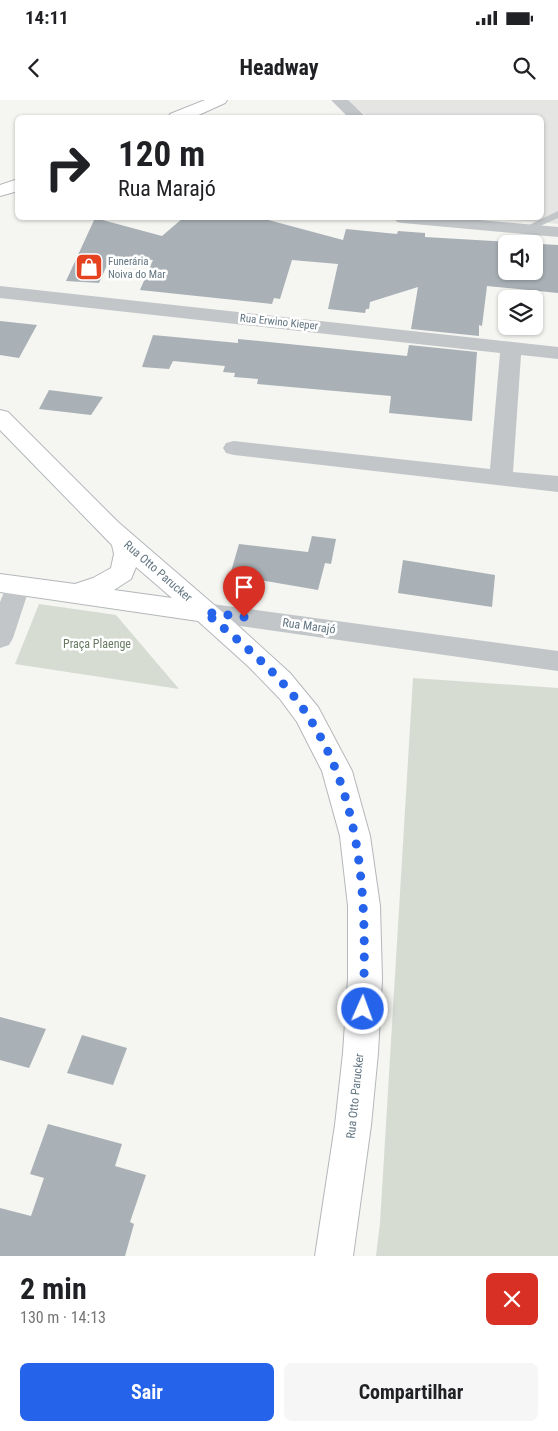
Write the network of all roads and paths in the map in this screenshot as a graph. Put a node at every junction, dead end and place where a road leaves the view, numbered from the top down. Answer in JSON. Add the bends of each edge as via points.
{"nodes":[{"id":1,"x":219,"y":100,"type":"edge"},
{"id":2,"x":340,"y":100,"type":"edge"},
{"id":3,"x":183,"y":115,"type":"edge"},
{"id":4,"x":356,"y":115,"type":"edge"},
{"id":5,"x":15,"y":185,"type":"edge"},
{"id":6,"x":0,"y":191,"type":"edge"},
{"id":7,"x":558,"y":214,"type":"edge"},
{"id":8,"x":449,"y":220,"type":"edge"},
{"id":9,"x":472,"y":221,"type":"edge"},
{"id":10,"x":526,"y":229,"type":"junction"},
{"id":11,"x":558,"y":232,"type":"edge"},
{"id":12,"x":0,"y":292,"type":"edge"},
{"id":13,"x":511,"y":348,"type":"junction"},
{"id":14,"x":558,"y":353,"type":"edge"},
{"id":15,"x":0,"y":417,"type":"edge"},
{"id":16,"x":234,"y":448,"type":"dead end"},
{"id":17,"x":501,"y":478,"type":"junction"},
{"id":18,"x":558,"y":484,"type":"edge"},
{"id":19,"x":122,"y":540,"type":"junction"},
{"id":20,"x":9,"y":585,"type":"edge"},
{"id":21,"x":76,"y":594,"type":"junction"},
{"id":22,"x":205,"y":612,"type":"junction"},
{"id":23,"x":0,"y":638,"type":"edge"},
{"id":24,"x":558,"y":660,"type":"edge"},
{"id":25,"x":334,"y":1256,"type":"edge"}],
"edges":[{"from":1,"to":3,"type":"main road"},
{"from":2,"to":4,"type":"street"},
{"from":5,"to":6,"type":"main road"},
{"from":7,"to":10,"type":"lane"},
{"from":8,"to":9,"type":"street"},
{"from":9,"to":10,"type":"street"},
{"from":10,"to":11,"type":"street"},
{"from":12,"to":13,"type":"street","name":"Rua Erwino Kieper"},
{"from":13,"to":14,"type":"street","name":"Rua Erwino Kieper"},
{"from":13,"to":17,"type":"street"},
{"from":15,"to":19,"type":"main road","name":"Rua Otto Parucker"},
{"from":16,"to":17,"type":"street"},
{"from":17,"to":18,"type":"street"},
{"from":19,"to":21,"type":"main road","via":[[127,554],[122,573],[102,585]]},
{"from":19,"to":22,"type":"main road","name":"Rua Otto Parucker"},
{"from":20,"to":21,"type":"main road","name":"Rua Marajó"},
{"from":20,"to":23,"type":"street"},
{"from":21,"to":22,"type":"main road","name":"Rua Marajó"},
{"from":22,"to":24,"type":"street","name":"Rua Marajó"},
{"from":22,"to":25,"type":"main road","name":"Rua Otto Parucker","via":[[281,682],[308,716],[329,754],[353,822],[363,901],[364,970],[357,1091]]}]}
